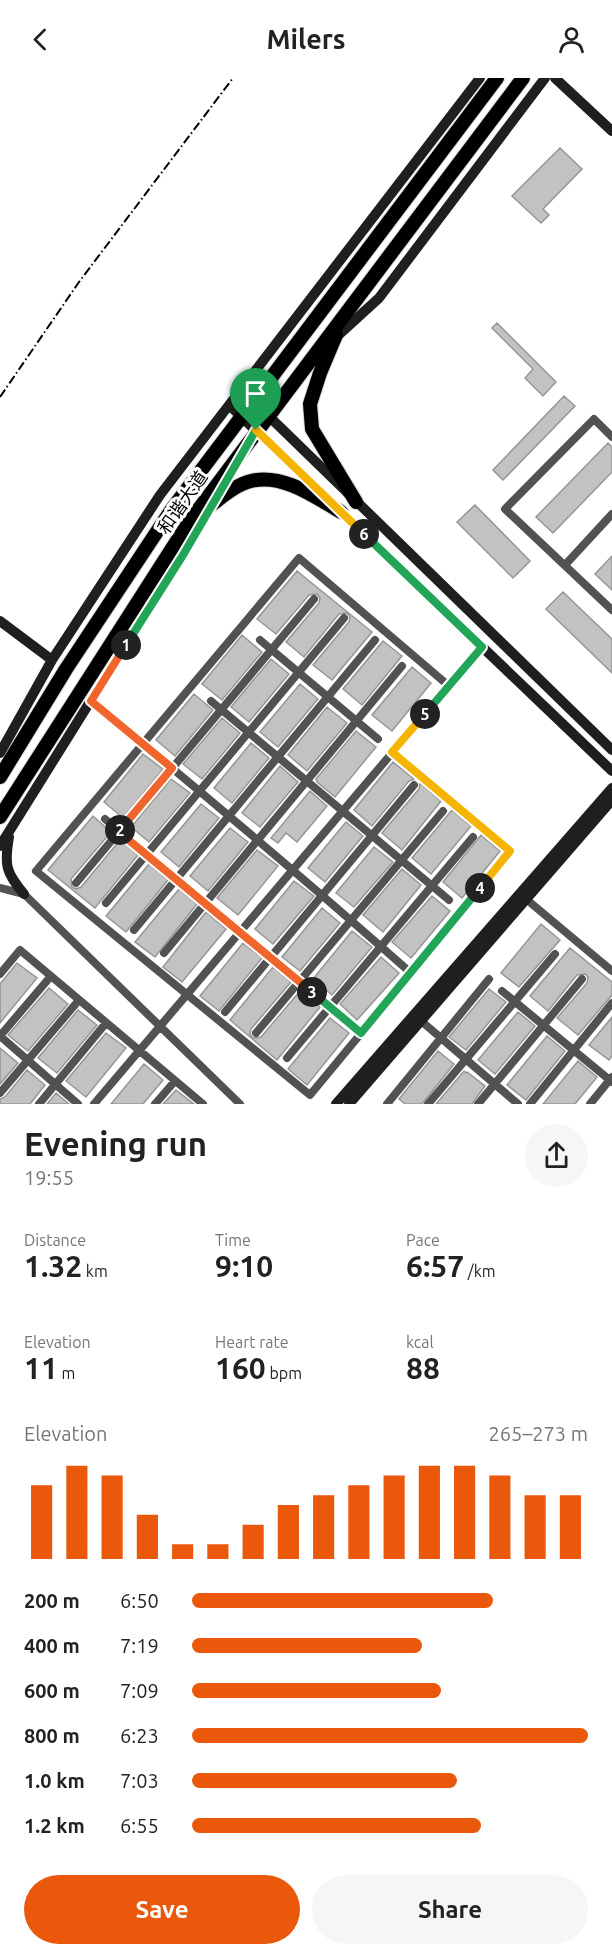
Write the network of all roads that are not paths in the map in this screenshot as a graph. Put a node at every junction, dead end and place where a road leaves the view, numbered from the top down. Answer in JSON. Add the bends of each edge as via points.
{"nodes":[{"id":1,"x":480,"y":78,"type":"edge"},
{"id":2,"x":497,"y":78,"type":"edge"},
{"id":3,"x":523,"y":78,"type":"edge"},
{"id":4,"x":545,"y":78,"type":"edge"},
{"id":5,"x":555,"y":78,"type":"edge"},
{"id":6,"x":612,"y":131,"type":"edge"},
{"id":7,"x":344,"y":315,"type":"junction"},
{"id":8,"x":335,"y":338,"type":"junction"},
{"id":9,"x":241,"y":389,"type":"junction"},
{"id":10,"x":253,"y":401,"type":"junction"},
{"id":11,"x":229,"y":405,"type":"junction"},
{"id":12,"x":268,"y":416,"type":"junction"},
{"id":13,"x":241,"y":417,"type":"junction"},
{"id":14,"x":256,"y":430,"type":"junction"},
{"id":15,"x":612,"y":437,"type":"edge"},
{"id":16,"x":356,"y":502,"type":"junction"},
{"id":17,"x":212,"y":505,"type":"junction"},
{"id":18,"x":341,"y":512,"type":"junction"},
{"id":19,"x":612,"y":514,"type":"edge"},
{"id":20,"x":189,"y":522,"type":"junction"},
{"id":21,"x":565,"y":565,"type":"junction"},
{"id":22,"x":314,"y":599,"type":"dead end"},
{"id":23,"x":612,"y":610,"type":"edge"},
{"id":24,"x":344,"y":618,"type":"dead end"},
{"id":25,"x":0,"y":621,"type":"edge"},
{"id":26,"x":260,"y":640,"type":"dead end"},
{"id":27,"x":375,"y":640,"type":"dead end"},
{"id":28,"x":482,"y":647,"type":"junction"},
{"id":29,"x":272,"y":650,"type":"junction"},
{"id":30,"x":52,"y":660,"type":"junction"},
{"id":31,"x":402,"y":666,"type":"dead end"},
{"id":32,"x":299,"y":672,"type":"junction"},
{"id":33,"x":449,"y":686,"type":"junction"},
{"id":34,"x":328,"y":697,"type":"junction"},
{"id":35,"x":91,"y":701,"type":"junction"},
{"id":36,"x":211,"y":701,"type":"dead end"},
{"id":37,"x":221,"y":710,"type":"junction"},
{"id":38,"x":357,"y":721,"type":"junction"},
{"id":39,"x":248,"y":732,"type":"junction"},
{"id":40,"x":378,"y":739,"type":"dead end"},
{"id":41,"x":143,"y":744,"type":"junction"},
{"id":42,"x":612,"y":750,"type":"edge"},
{"id":43,"x":392,"y":752,"type":"junction"},
{"id":44,"x":0,"y":753,"type":"edge"},
{"id":45,"x":278,"y":757,"type":"junction"},
{"id":46,"x":172,"y":768,"type":"junction"},
{"id":47,"x":612,"y":771,"type":"edge"},
{"id":48,"x":0,"y":777,"type":"edge"},
{"id":49,"x":307,"y":781,"type":"junction"},
{"id":50,"x":414,"y":785,"type":"dead end"},
{"id":51,"x":612,"y":788,"type":"edge"},
{"id":52,"x":199,"y":791,"type":"junction"},
{"id":53,"x":612,"y":800,"type":"edge"},
{"id":54,"x":342,"y":810,"type":"junction"},
{"id":55,"x":443,"y":811,"type":"dead end"},
{"id":56,"x":229,"y":816,"type":"junction"},
{"id":57,"x":0,"y":817,"type":"edge"},
{"id":58,"x":105,"y":819,"type":"dead end"},
{"id":59,"x":10,"y":829,"type":"junction"},
{"id":60,"x":119,"y":832,"type":"junction"},
{"id":61,"x":372,"y":835,"type":"junction"},
{"id":62,"x":472,"y":837,"type":"dead end"},
{"id":63,"x":258,"y":840,"type":"junction"},
{"id":64,"x":0,"y":846,"type":"edge"},
{"id":65,"x":146,"y":854,"type":"junction"},
{"id":66,"x":402,"y":860,"type":"junction"},
{"id":67,"x":292,"y":868,"type":"junction"},
{"id":68,"x":176,"y":879,"type":"junction"},
{"id":69,"x":76,"y":883,"type":"dead end"},
{"id":70,"x":432,"y":885,"type":"junction"},
{"id":71,"x":0,"y":888,"type":"edge"},
{"id":72,"x":24,"y":894,"type":"junction"},
{"id":73,"x":322,"y":895,"type":"junction"},
{"id":74,"x":526,"y":899,"type":"junction"},
{"id":75,"x":449,"y":900,"type":"dead end"},
{"id":76,"x":106,"y":903,"type":"dead end"},
{"id":77,"x":205,"y":903,"type":"junction"},
{"id":78,"x":351,"y":920,"type":"junction"},
{"id":79,"x":134,"y":930,"type":"dead end"},
{"id":80,"x":239,"y":932,"type":"junction"},
{"id":81,"x":381,"y":946,"type":"junction"},
{"id":82,"x":164,"y":953,"type":"dead end"},
{"id":83,"x":555,"y":954,"type":"dead end"},
{"id":84,"x":270,"y":957,"type":"junction"},
{"id":85,"x":612,"y":971,"type":"edge"},
{"id":86,"x":411,"y":973,"type":"junction"},
{"id":87,"x":0,"y":974,"type":"edge"},
{"id":88,"x":51,"y":976,"type":"junction"},
{"id":89,"x":489,"y":979,"type":"dead end"},
{"id":90,"x":582,"y":979,"type":"dead end"},
{"id":91,"x":299,"y":982,"type":"junction"},
{"id":92,"x":502,"y":991,"type":"dead end"},
{"id":93,"x":186,"y":993,"type":"junction"},
{"id":94,"x":79,"y":1000,"type":"junction"},
{"id":95,"x":515,"y":1001,"type":"junction"},
{"id":96,"x":612,"y":1003,"type":"edge"},
{"id":97,"x":329,"y":1006,"type":"junction"},
{"id":98,"x":225,"y":1011,"type":"dead end"},
{"id":99,"x":420,"y":1020,"type":"junction"},
{"id":100,"x":106,"y":1023,"type":"junction"},
{"id":101,"x":543,"y":1025,"type":"junction"},
{"id":102,"x":159,"y":1026,"type":"junction"},
{"id":103,"x":256,"y":1033,"type":"dead end"},
{"id":104,"x":361,"y":1033,"type":"junction"},
{"id":105,"x":0,"y":1036,"type":"edge"},
{"id":106,"x":441,"y":1038,"type":"junction"},
{"id":107,"x":139,"y":1050,"type":"junction"},
{"id":108,"x":573,"y":1050,"type":"junction"},
{"id":109,"x":287,"y":1058,"type":"dead end"},
{"id":110,"x":466,"y":1059,"type":"junction"},
{"id":111,"x":28,"y":1060,"type":"junction"},
{"id":112,"x":611,"y":1080,"type":"edge"},
{"id":113,"x":175,"y":1081,"type":"junction"},
{"id":114,"x":55,"y":1084,"type":"junction"},
{"id":115,"x":495,"y":1084,"type":"junction"},
{"id":116,"x":0,"y":1093,"type":"edge"},
{"id":117,"x":39,"y":1104,"type":"edge"},
{"id":118,"x":78,"y":1104,"type":"edge"},
{"id":119,"x":94,"y":1104,"type":"edge"},
{"id":120,"x":155,"y":1104,"type":"edge"},
{"id":121,"x":202,"y":1104,"type":"edge"},
{"id":122,"x":240,"y":1104,"type":"edge"},
{"id":123,"x":336,"y":1104,"type":"edge"},
{"id":124,"x":350,"y":1104,"type":"edge"},
{"id":125,"x":387,"y":1104,"type":"edge"},
{"id":126,"x":428,"y":1104,"type":"edge"},
{"id":127,"x":478,"y":1104,"type":"edge"},
{"id":128,"x":518,"y":1104,"type":"edge"},
{"id":129,"x":530,"y":1104,"type":"edge"},
{"id":130,"x":590,"y":1104,"type":"edge"}],
"edges":[{"from":1,"to":9,"type":"street"},
{"from":2,"to":10,"type":"highway","name":"和谐大道"},
{"from":3,"to":7,"type":"highway","name":"和谐大道"},
{"from":4,"to":8,"type":"street","via":[[379,298]]},
{"from":5,"to":6,"type":"street"},
{"from":7,"to":8,"type":"highway"},
{"from":7,"to":12,"type":"highway","name":"和谐大道"},
{"from":8,"to":12,"type":"street"},
{"from":8,"to":16,"type":"highway","via":[[310,404],[312,429]]},
{"from":9,"to":10,"type":"street"},
{"from":9,"to":11,"type":"street"},
{"from":10,"to":12,"type":"street"},
{"from":10,"to":13,"type":"highway","name":"和谐大道"},
{"from":11,"to":13,"type":"street"},
{"from":11,"to":30,"type":"street","via":[[160,495]]},
{"from":12,"to":14,"type":"highway","name":"和谐大道"},
{"from":12,"to":16,"type":"street"},
{"from":13,"to":14,"type":"street"},
{"from":13,"to":48,"type":"highway","name":"和谐大道","via":[[172,509]]},
{"from":14,"to":17,"type":"street"},
{"from":14,"to":18,"type":"street"},
{"from":14,"to":20,"type":"highway","name":"和谐大道"},
{"from":15,"to":21,"type":"street","via":[[594,419],[505,508]]},
{"from":16,"to":42,"type":"street"},
{"from":17,"to":18,"type":"highway","via":[[250,481],[270,480],[300,488]]},
{"from":17,"to":20,"type":"highway"},
{"from":17,"to":35,"type":"street"},
{"from":18,"to":28,"type":"street"},
{"from":19,"to":21,"type":"street"},
{"from":20,"to":57,"type":"highway","name":"和谐大道"},
{"from":21,"to":23,"type":"street"},
{"from":22,"to":29,"type":"street"},
{"from":24,"to":32,"type":"street"},
{"from":25,"to":30,"type":"street"},
{"from":26,"to":29,"type":"street"},
{"from":27,"to":34,"type":"street"},
{"from":28,"to":33,"type":"street"},
{"from":28,"to":47,"type":"street"},
{"from":29,"to":32,"type":"street"},
{"from":29,"to":37,"type":"street"},
{"from":30,"to":44,"type":"street"},
{"from":31,"to":38,"type":"street"},
{"from":32,"to":34,"type":"street"},
{"from":32,"to":39,"type":"street"},
{"from":33,"to":41,"type":"street","via":[[299,558]]},
{"from":33,"to":43,"type":"street"},
{"from":34,"to":38,"type":"street"},
{"from":34,"to":45,"type":"street"},
{"from":35,"to":41,"type":"street"},
{"from":35,"to":59,"type":"street"},
{"from":36,"to":37,"type":"street"},
{"from":37,"to":39,"type":"street"},
{"from":37,"to":46,"type":"street"},
{"from":38,"to":40,"type":"street"},
{"from":38,"to":49,"type":"street"},
{"from":39,"to":45,"type":"street"},
{"from":39,"to":52,"type":"street"},
{"from":41,"to":46,"type":"street"},
{"from":41,"to":93,"type":"street","via":[[36,871]]},
{"from":43,"to":54,"type":"street"},
{"from":43,"to":86,"type":"street","via":[[510,851]]},
{"from":45,"to":49,"type":"street"},
{"from":45,"to":56,"type":"street"},
{"from":46,"to":52,"type":"street"},
{"from":46,"to":60,"type":"street"},
{"from":49,"to":54,"type":"street"},
{"from":49,"to":63,"type":"street"},
{"from":50,"to":61,"type":"street"},
{"from":51,"to":123,"type":"street"},
{"from":52,"to":56,"type":"street"},
{"from":52,"to":65,"type":"street"},
{"from":53,"to":74,"type":"street"},
{"from":54,"to":61,"type":"street"},
{"from":54,"to":67,"type":"street"},
{"from":55,"to":66,"type":"street"},
{"from":56,"to":63,"type":"street"},
{"from":56,"to":68,"type":"street"},
{"from":58,"to":60,"type":"street"},
{"from":59,"to":64,"type":"street"},
{"from":59,"to":72,"type":"street","via":[[5,855],[10,878]]},
{"from":60,"to":65,"type":"street"},
{"from":60,"to":69,"type":"street"},
{"from":61,"to":66,"type":"street"},
{"from":61,"to":73,"type":"street"},
{"from":62,"to":70,"type":"street"},
{"from":63,"to":67,"type":"street"},
{"from":63,"to":77,"type":"street"},
{"from":65,"to":68,"type":"street"},
{"from":65,"to":76,"type":"street"},
{"from":66,"to":70,"type":"street"},
{"from":66,"to":78,"type":"street"},
{"from":67,"to":73,"type":"street"},
{"from":67,"to":80,"type":"street"},
{"from":68,"to":77,"type":"street"},
{"from":68,"to":79,"type":"street"},
{"from":70,"to":75,"type":"street"},
{"from":70,"to":81,"type":"street"},
{"from":71,"to":72,"type":"street"},
{"from":72,"to":102,"type":"street"},
{"from":73,"to":78,"type":"street"},
{"from":73,"to":84,"type":"street"},
{"from":74,"to":85,"type":"street"},
{"from":74,"to":99,"type":"street"},
{"from":77,"to":80,"type":"street"},
{"from":77,"to":82,"type":"street"},
{"from":78,"to":81,"type":"street"},
{"from":78,"to":91,"type":"street"},
{"from":80,"to":84,"type":"street"},
{"from":80,"to":93,"type":"street"},
{"from":81,"to":86,"type":"street"},
{"from":81,"to":97,"type":"street"},
{"from":83,"to":95,"type":"street"},
{"from":84,"to":91,"type":"street"},
{"from":84,"to":98,"type":"street"},
{"from":86,"to":104,"type":"street"},
{"from":87,"to":88,"type":"street","via":[[20,950]]},
{"from":88,"to":94,"type":"street"},
{"from":88,"to":105,"type":"street"},
{"from":89,"to":106,"type":"street"},
{"from":90,"to":101,"type":"street"},
{"from":91,"to":97,"type":"street"},
{"from":91,"to":103,"type":"street"},
{"from":92,"to":95,"type":"street"},
{"from":93,"to":102,"type":"street"},
{"from":93,"to":104,"type":"street","via":[[310,1095]]},
{"from":94,"to":100,"type":"street"},
{"from":94,"to":111,"type":"street"},
{"from":95,"to":101,"type":"street"},
{"from":95,"to":110,"type":"street"},
{"from":96,"to":108,"type":"street"},
{"from":97,"to":104,"type":"street"},
{"from":97,"to":109,"type":"street"},
{"from":99,"to":106,"type":"street"},
{"from":99,"to":124,"type":"street"},
{"from":100,"to":107,"type":"street"},
{"from":100,"to":114,"type":"street"},
{"from":101,"to":108,"type":"street"},
{"from":101,"to":115,"type":"street"},
{"from":102,"to":107,"type":"street"},
{"from":102,"to":122,"type":"street"},
{"from":105,"to":111,"type":"street"},
{"from":106,"to":110,"type":"street"},
{"from":106,"to":125,"type":"street"},
{"from":107,"to":113,"type":"street"},
{"from":107,"to":119,"type":"street"},
{"from":108,"to":112,"type":"street"},
{"from":108,"to":129,"type":"street"},
{"from":110,"to":115,"type":"street"},
{"from":110,"to":126,"type":"street"},
{"from":111,"to":114,"type":"street"},
{"from":111,"to":116,"type":"street"},
{"from":112,"to":130,"type":"street"},
{"from":113,"to":120,"type":"street"},
{"from":113,"to":121,"type":"street"},
{"from":114,"to":117,"type":"street"},
{"from":114,"to":118,"type":"street"},
{"from":115,"to":127,"type":"street"},
{"from":115,"to":128,"type":"street"}]}
